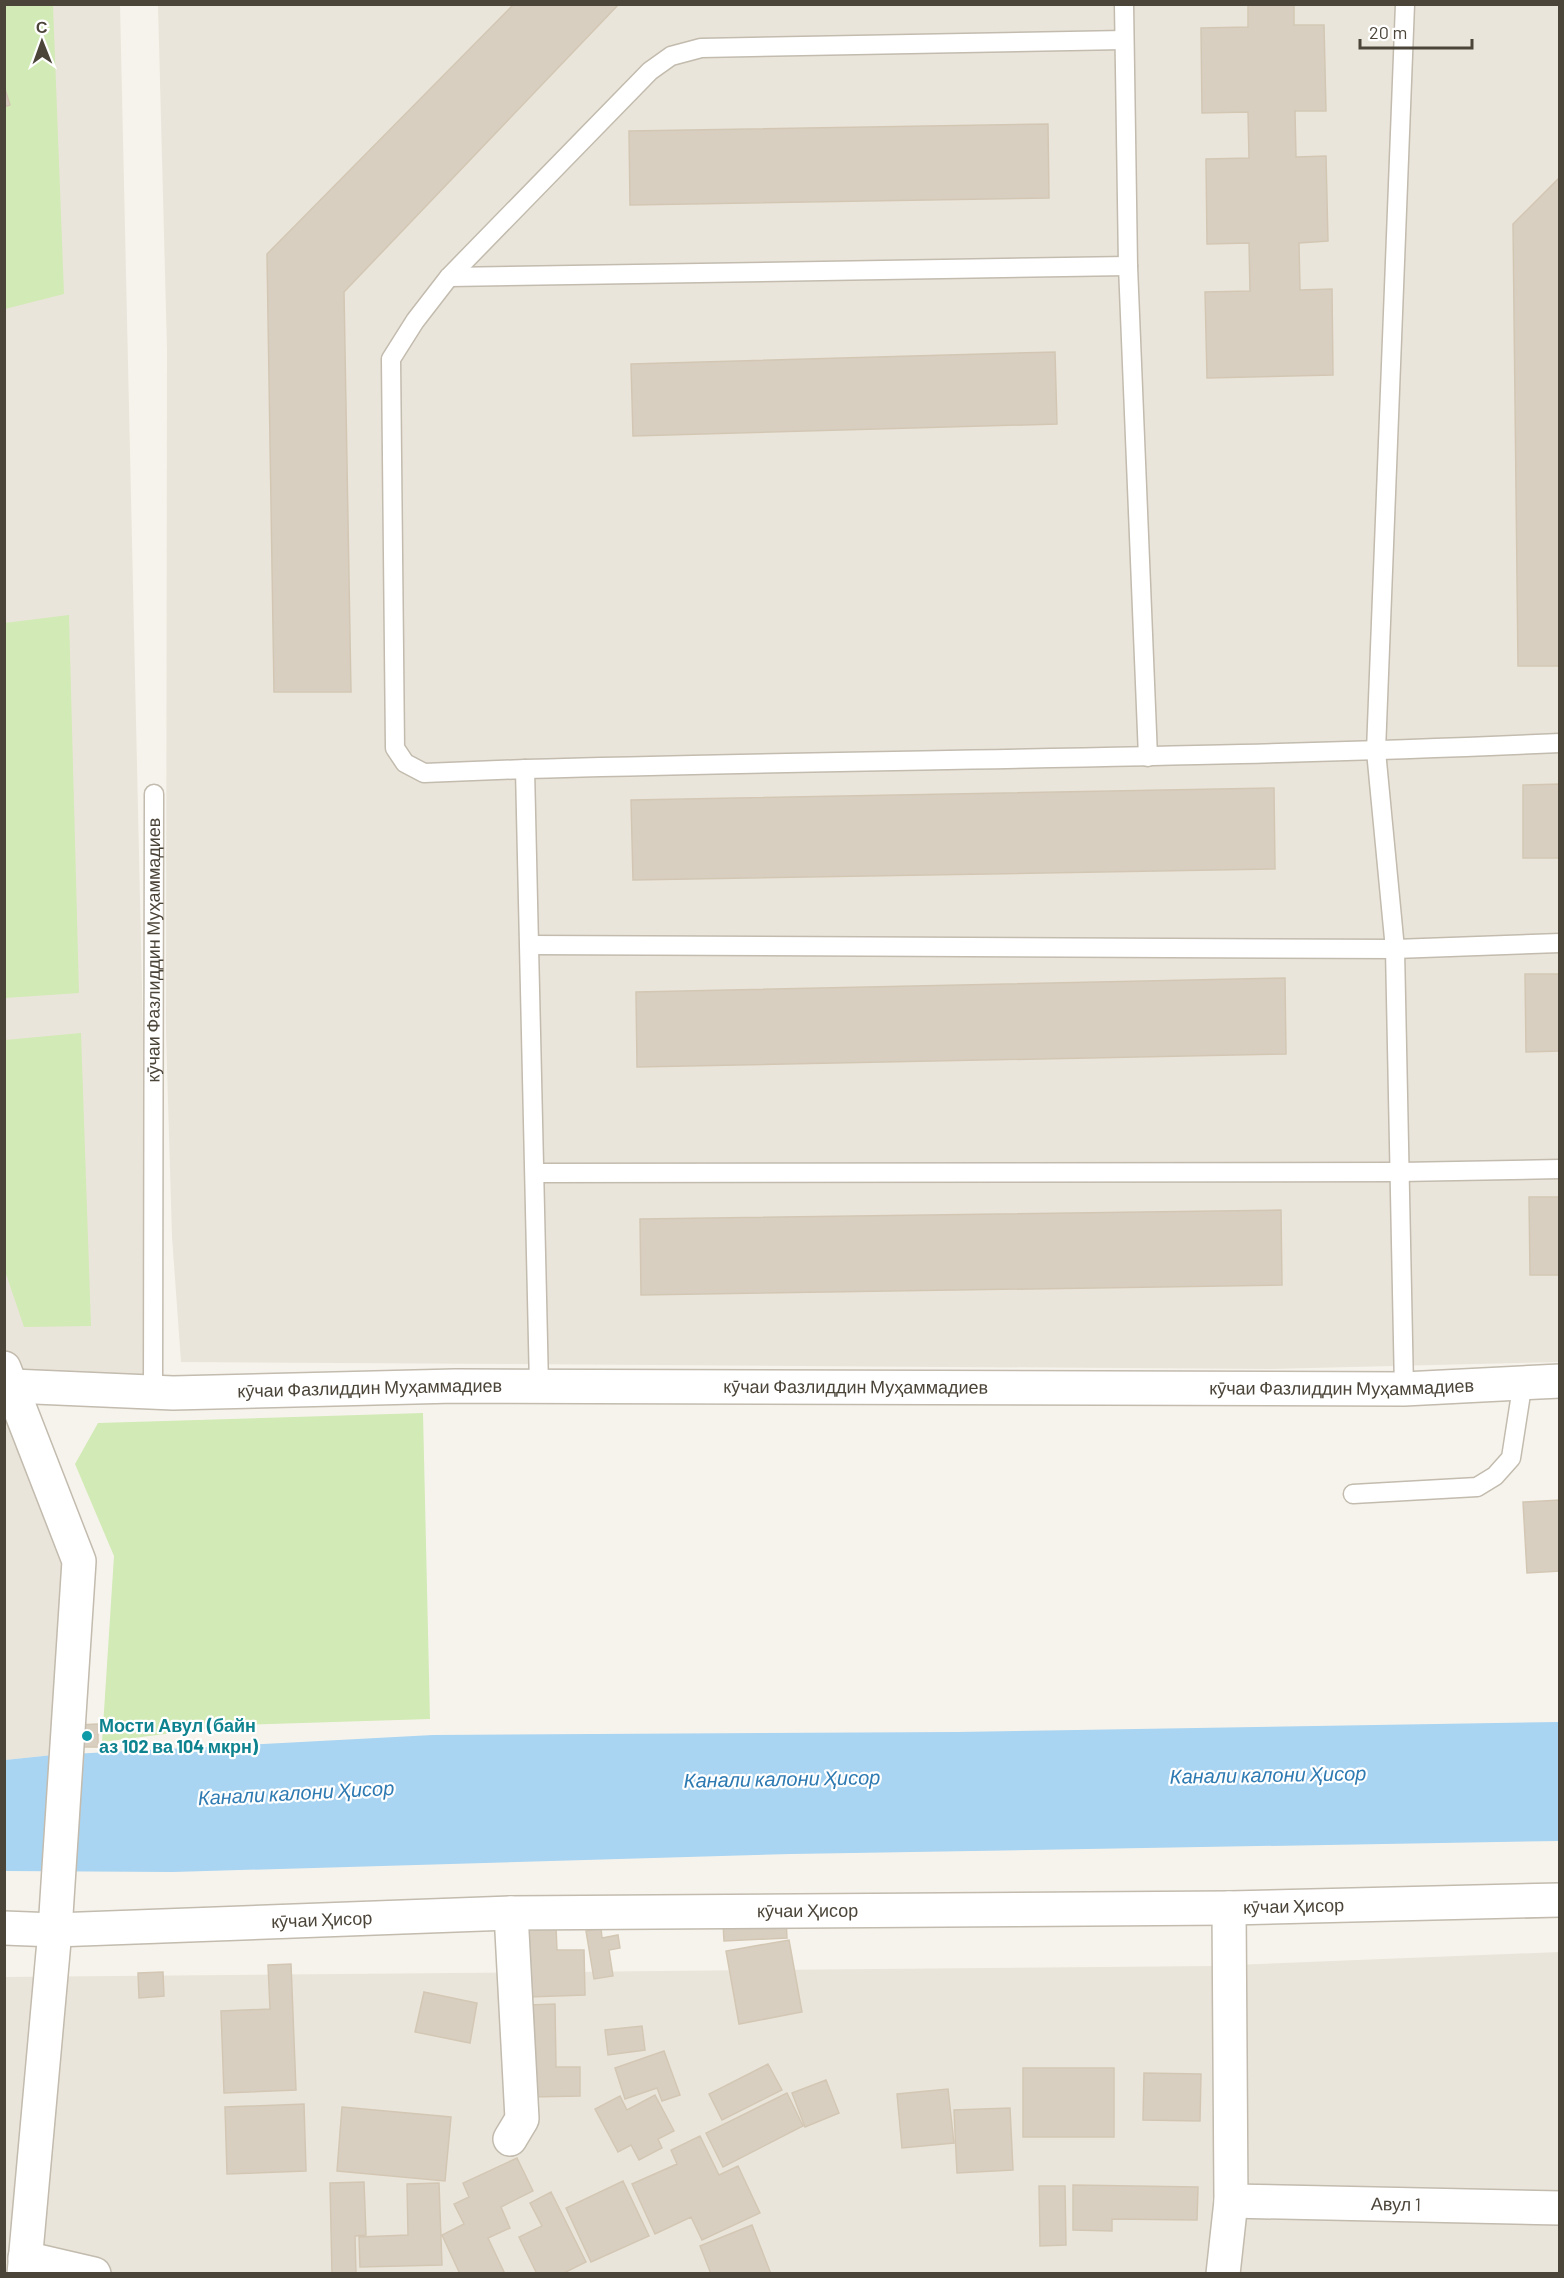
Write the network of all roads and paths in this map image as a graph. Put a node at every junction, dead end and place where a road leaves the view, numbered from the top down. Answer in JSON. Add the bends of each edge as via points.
{"nodes":[{"id":1,"x":1124,"y":4,"type":"edge"},
{"id":2,"x":1405,"y":4,"type":"edge"},
{"id":3,"x":1124,"y":40,"type":"junction"},
{"id":4,"x":1128,"y":266,"type":"junction"},
{"id":5,"x":449,"y":277,"type":"junction"},
{"id":6,"x":1560,"y":743,"type":"edge"},
{"id":7,"x":1376,"y":752,"type":"junction"},
{"id":8,"x":1148,"y":757,"type":"junction"},
{"id":9,"x":525,"y":769,"type":"junction"},
{"id":10,"x":153,"y":794,"type":"dead end"},
{"id":11,"x":1560,"y":943,"type":"edge"},
{"id":12,"x":530,"y":945,"type":"junction"},
{"id":13,"x":1395,"y":949,"type":"junction"},
{"id":14,"x":1560,"y":1169,"type":"edge"},
{"id":15,"x":1400,"y":1172,"type":"junction"},
{"id":16,"x":535,"y":1173,"type":"junction"},
{"id":17,"x":8,"y":1377,"type":"edge"},
{"id":18,"x":1523,"y":1381,"type":"junction"},
{"id":19,"x":1560,"y":1381,"type":"edge"},
{"id":20,"x":539,"y":1386,"type":"junction"},
{"id":21,"x":1404,"y":1389,"type":"junction"},
{"id":22,"x":153,"y":1392,"type":"junction"},
{"id":23,"x":1353,"y":1494,"type":"dead end"},
{"id":24,"x":1560,"y":1900,"type":"edge"},
{"id":25,"x":1229,"y":1908,"type":"junction"},
{"id":26,"x":511,"y":1913,"type":"junction"},
{"id":27,"x":4,"y":1928,"type":"edge"},
{"id":28,"x":55,"y":1930,"type":"junction"},
{"id":29,"x":510,"y":2139,"type":"dead end"},
{"id":30,"x":1231,"y":2201,"type":"junction"},
{"id":31,"x":1560,"y":2208,"type":"edge"},
{"id":32,"x":24,"y":2266,"type":"edge"},
{"id":33,"x":94,"y":2274,"type":"edge"},
{"id":34,"x":1223,"y":2274,"type":"edge"}],
"edges":[{"from":1,"to":3,"type":"lane"},
{"from":2,"to":7,"type":"lane"},
{"from":3,"to":4,"type":"lane"},
{"from":3,"to":5,"type":"lane","via":[[701,48],[671,56],[650,71]]},
{"from":4,"to":5,"type":"lane"},
{"from":4,"to":8,"type":"lane"},
{"from":5,"to":9,"type":"lane","via":[[391,359],[396,748],[405,764],[424,773]]},
{"from":6,"to":7,"type":"lane"},
{"from":7,"to":8,"type":"lane"},
{"from":7,"to":13,"type":"lane"},
{"from":8,"to":9,"type":"lane"},
{"from":9,"to":12,"type":"lane"},
{"from":10,"to":22,"type":"lane","name":"кӯчаи Фазлиддин Муҳаммадиев"},
{"from":11,"to":13,"type":"lane"},
{"from":12,"to":13,"type":"lane"},
{"from":12,"to":16,"type":"lane"},
{"from":13,"to":15,"type":"lane"},
{"from":14,"to":15,"type":"lane"},
{"from":15,"to":16,"type":"lane"},
{"from":15,"to":21,"type":"lane"},
{"from":16,"to":20,"type":"lane"},
{"from":17,"to":22,"type":"street","name":"кӯчаи Фазлиддин Муҳаммадиев"},
{"from":17,"to":28,"type":"street","via":[[79,1561]]},
{"from":18,"to":19,"type":"street","name":"кӯчаи Фазлиддин Муҳаммадиев"},
{"from":18,"to":21,"type":"street","name":"кӯчаи Фазлиддин Муҳаммадиев"},
{"from":18,"to":23,"type":"lane","via":[[1511,1458],[1495,1476],[1477,1487]]},
{"from":20,"to":21,"type":"street","name":"кӯчаи Фазлиддин Муҳаммадиев"},
{"from":20,"to":22,"type":"street","name":"кӯчаи Фазлиддин Муҳаммадиев"},
{"from":24,"to":25,"type":"street","name":"кӯчаи Ҳисор"},
{"from":25,"to":26,"type":"street","name":"кӯчаи Ҳисор"},
{"from":25,"to":30,"type":"street"},
{"from":26,"to":28,"type":"street","name":"кӯчаи Ҳисор"},
{"from":26,"to":29,"type":"street","via":[[522,2119]]},
{"from":27,"to":28,"type":"street","name":"кӯчаи Ҳисор"},
{"from":28,"to":32,"type":"street"},
{"from":30,"to":31,"type":"street","name":"Авул 1"},
{"from":30,"to":34,"type":"street"},
{"from":32,"to":33,"type":"street"}]}
